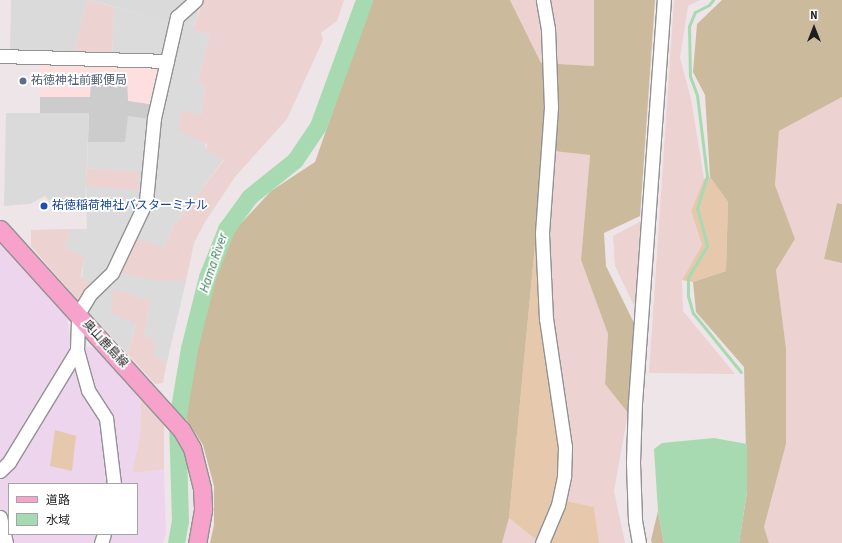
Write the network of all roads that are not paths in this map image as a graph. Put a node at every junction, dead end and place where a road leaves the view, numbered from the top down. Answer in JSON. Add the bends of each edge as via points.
{"nodes":[{"id":1,"x":196,"y":0,"type":"edge"},
{"id":2,"x":544,"y":0,"type":"edge"},
{"id":3,"x":664,"y":0,"type":"edge"},
{"id":4,"x":0,"y":56,"type":"edge"},
{"id":5,"x":167,"y":61,"type":"junction"},
{"id":6,"x":0,"y":229,"type":"edge"},
{"id":7,"x":78,"y":314,"type":"junction"},
{"id":8,"x":77,"y":350,"type":"junction"},
{"id":9,"x":0,"y":471,"type":"edge"},
{"id":10,"x":114,"y":483,"type":"edge"},
{"id":11,"x":0,"y":517,"type":"edge"},
{"id":12,"x":6,"y":543,"type":"edge"},
{"id":13,"x":197,"y":543,"type":"edge"},
{"id":14,"x":542,"y":543,"type":"edge"},
{"id":15,"x":639,"y":543,"type":"edge"}],
"edges":[{"from":1,"to":5,"type":"street","via":[[177,17]]},
{"from":2,"to":14,"type":"street","via":[[548,29],[550,107],[542,233],[546,311],[565,447],[564,476],[558,505]]},
{"from":3,"to":15,"type":"street","via":[[635,403],[633,462],[635,520]]},
{"from":4,"to":5,"type":"street"},
{"from":5,"to":7,"type":"street","via":[[154,118],[146,201],[112,273],[90,294]]},
{"from":6,"to":7,"type":"main road","name":"奥山鹿島線"},
{"from":7,"to":8,"type":"street"},
{"from":7,"to":13,"type":"main road","name":"奥山鹿島線","via":[[158,401],[192,448],[198,466],[203,510]]},
{"from":8,"to":9,"type":"street","via":[[9,462]]},
{"from":8,"to":10,"type":"street","via":[[88,390],[106,418]]},
{"from":11,"to":12,"type":"street"}]}
